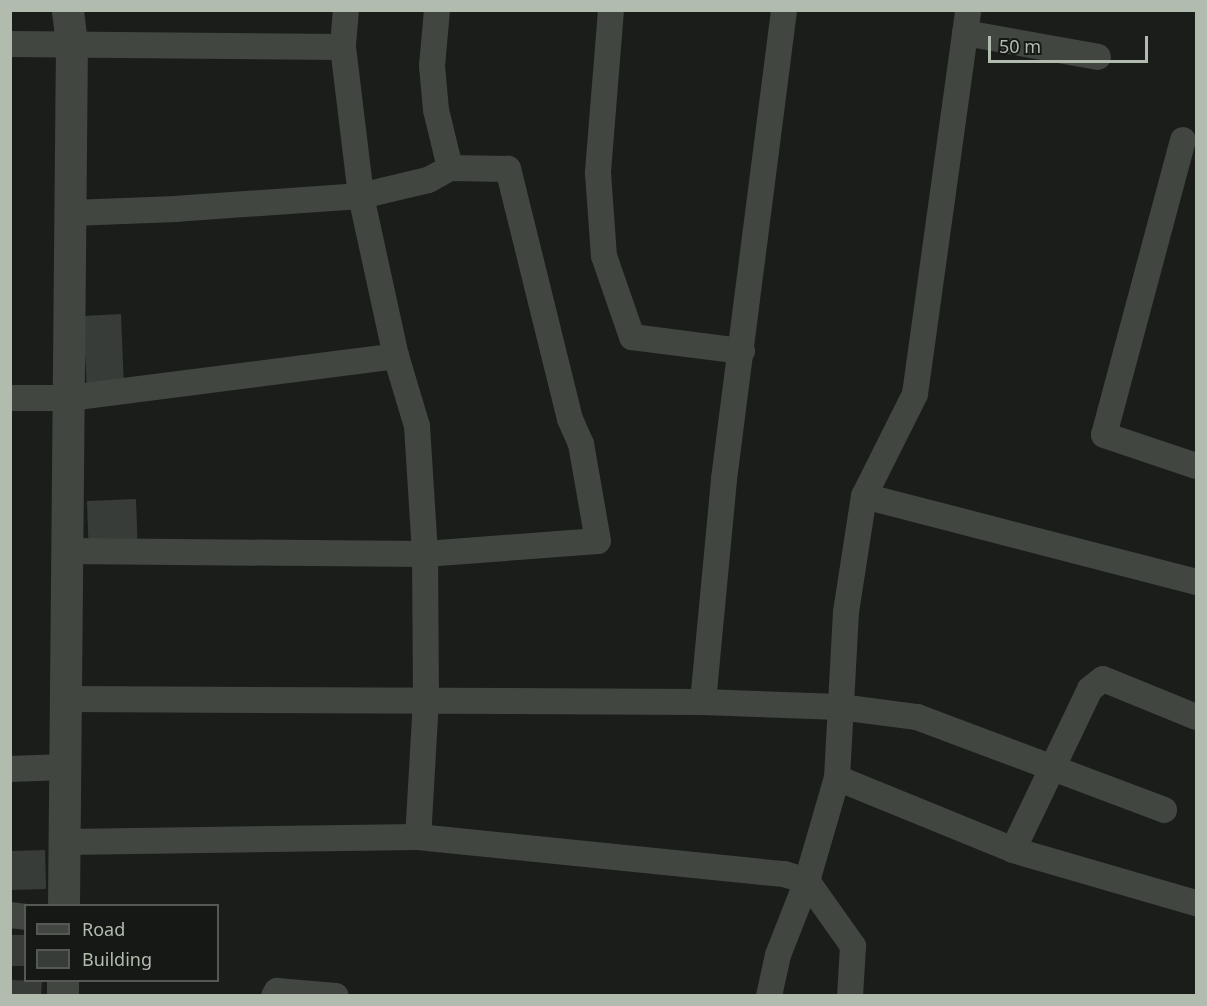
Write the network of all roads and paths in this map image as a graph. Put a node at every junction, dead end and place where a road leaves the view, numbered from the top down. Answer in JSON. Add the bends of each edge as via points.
{"nodes":[{"id":1,"x":68,"y":10,"type":"edge"},
{"id":2,"x":81,"y":10,"type":"edge"},
{"id":3,"x":346,"y":10,"type":"edge"},
{"id":4,"x":437,"y":10,"type":"edge"},
{"id":5,"x":611,"y":10,"type":"edge"},
{"id":6,"x":784,"y":10,"type":"edge"},
{"id":7,"x":966,"y":22,"type":"edge"},
{"id":8,"x":10,"y":44,"type":"edge"},
{"id":9,"x":78,"y":44,"type":"junction"},
{"id":10,"x":343,"y":47,"type":"junction"},
{"id":11,"x":1098,"y":57,"type":"dead end"},
{"id":12,"x":1183,"y":141,"type":"dead end"},
{"id":13,"x":450,"y":168,"type":"junction"},
{"id":14,"x":361,"y":196,"type":"junction"},
{"id":15,"x":71,"y":213,"type":"junction"},
{"id":16,"x":742,"y":351,"type":"junction"},
{"id":17,"x":396,"y":356,"type":"junction"},
{"id":18,"x":10,"y":398,"type":"edge"},
{"id":19,"x":69,"y":398,"type":"junction"},
{"id":20,"x":1197,"y":466,"type":"edge"},
{"id":21,"x":864,"y":496,"type":"junction"},
{"id":22,"x":69,"y":552,"type":"junction"},
{"id":23,"x":425,"y":554,"type":"junction"},
{"id":24,"x":1197,"y":582,"type":"edge"},
{"id":25,"x":67,"y":699,"type":"junction"},
{"id":26,"x":426,"y":700,"type":"junction"},
{"id":27,"x":703,"y":702,"type":"junction"},
{"id":28,"x":840,"y":707,"type":"junction"},
{"id":29,"x":1197,"y":717,"type":"edge"},
{"id":30,"x":66,"y":767,"type":"junction"},
{"id":31,"x":1055,"y":767,"type":"junction"},
{"id":32,"x":10,"y":769,"type":"edge"},
{"id":33,"x":837,"y":778,"type":"junction"},
{"id":34,"x":1164,"y":810,"type":"dead end"},
{"id":35,"x":417,"y":837,"type":"junction"},
{"id":36,"x":65,"y":842,"type":"junction"},
{"id":37,"x":1013,"y":850,"type":"junction"},
{"id":38,"x":807,"y":880,"type":"junction"},
{"id":39,"x":1197,"y":903,"type":"edge"},
{"id":40,"x":64,"y":904,"type":"edge"},
{"id":41,"x":274,"y":996,"type":"edge"},
{"id":42,"x":336,"y":996,"type":"edge"},
{"id":43,"x":769,"y":996,"type":"edge"},
{"id":44,"x":850,"y":996,"type":"edge"}],
"edges":[{"from":1,"to":9,"type":"street"},
{"from":2,"to":9,"type":"street"},
{"from":3,"to":10,"type":"street"},
{"from":4,"to":13,"type":"street","via":[[432,66]]},
{"from":5,"to":16,"type":"street","via":[[598,173],[604,256],[632,337]]},
{"from":6,"to":16,"type":"street"},
{"from":7,"to":11,"type":"street"},
{"from":7,"to":21,"type":"street","via":[[915,394]]},
{"from":8,"to":9,"type":"street"},
{"from":9,"to":10,"type":"street"},
{"from":9,"to":15,"type":"street"},
{"from":10,"to":14,"type":"street"},
{"from":12,"to":20,"type":"street","via":[[1104,435]]},
{"from":13,"to":14,"type":"street","via":[[428,180]]},
{"from":13,"to":23,"type":"street","via":[[508,169],[570,419],[581,444],[598,541]]},
{"from":14,"to":15,"type":"street"},
{"from":14,"to":17,"type":"street"},
{"from":15,"to":19,"type":"street"},
{"from":16,"to":27,"type":"street","via":[[724,479]]},
{"from":17,"to":19,"type":"street"},
{"from":17,"to":23,"type":"street","via":[[417,426]]},
{"from":18,"to":19,"type":"street"},
{"from":19,"to":22,"type":"street"},
{"from":21,"to":24,"type":"street"},
{"from":21,"to":28,"type":"street","via":[[846,612]]},
{"from":22,"to":23,"type":"street"},
{"from":22,"to":25,"type":"street"},
{"from":23,"to":26,"type":"street"},
{"from":25,"to":26,"type":"street"},
{"from":25,"to":30,"type":"street"},
{"from":26,"to":27,"type":"street"},
{"from":26,"to":35,"type":"street"},
{"from":27,"to":28,"type":"street"},
{"from":28,"to":31,"type":"street","via":[[917,717]]},
{"from":28,"to":33,"type":"street"},
{"from":29,"to":31,"type":"street","via":[[1103,679],[1090,689]]},
{"from":30,"to":32,"type":"street"},
{"from":30,"to":36,"type":"street"},
{"from":31,"to":34,"type":"street"},
{"from":31,"to":37,"type":"street"},
{"from":33,"to":37,"type":"street"},
{"from":33,"to":38,"type":"street"},
{"from":35,"to":36,"type":"street"},
{"from":35,"to":38,"type":"street","via":[[784,874]]},
{"from":36,"to":40,"type":"street"},
{"from":37,"to":39,"type":"street"},
{"from":38,"to":43,"type":"street","via":[[778,955]]},
{"from":38,"to":44,"type":"street","via":[[853,946]]},
{"from":41,"to":42,"type":"street","via":[[277,991]]}]}
